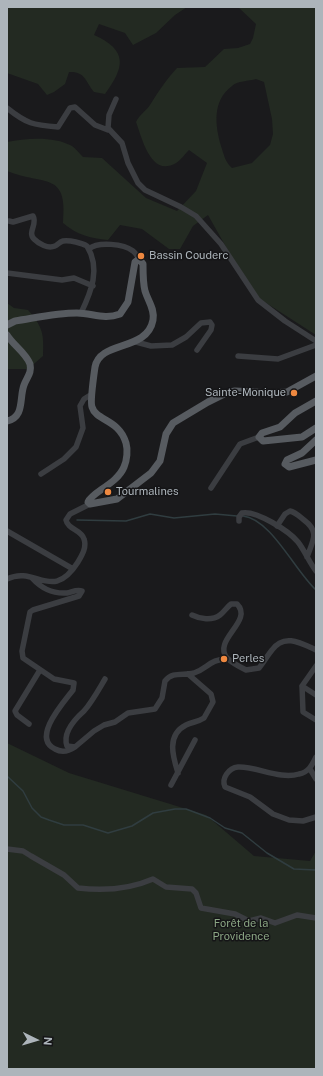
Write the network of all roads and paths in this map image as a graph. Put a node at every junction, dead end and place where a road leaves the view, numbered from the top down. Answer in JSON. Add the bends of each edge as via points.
{"nodes":[{"id":1,"x":116,"y":99,"type":"dead end"},
{"id":2,"x":7,"y":108,"type":"edge"},
{"id":3,"x":108,"y":130,"type":"junction"},
{"id":4,"x":8,"y":219,"type":"edge"},
{"id":5,"x":89,"y":249,"type":"junction"},
{"id":6,"x":139,"y":260,"type":"junction"},
{"id":7,"x":7,"y":273,"type":"edge"},
{"id":8,"x":93,"y":286,"type":"junction"},
{"id":9,"x":81,"y":313,"type":"junction"},
{"id":10,"x":7,"y":325,"type":"edge"},
{"id":11,"x":7,"y":335,"type":"edge"},
{"id":12,"x":316,"y":341,"type":"edge"},
{"id":13,"x":136,"y":342,"type":"junction"},
{"id":14,"x":316,"y":345,"type":"edge"},
{"id":15,"x":197,"y":350,"type":"dead end"},
{"id":16,"x":238,"y":356,"type":"dead end"},
{"id":17,"x":316,"y":376,"type":"edge"},
{"id":18,"x":92,"y":394,"type":"junction"},
{"id":19,"x":316,"y":401,"type":"edge"},
{"id":20,"x":7,"y":421,"type":"edge"},
{"id":21,"x":316,"y":428,"type":"edge"},
{"id":22,"x":259,"y":437,"type":"junction"},
{"id":23,"x":316,"y":440,"type":"edge"},
{"id":24,"x":316,"y":460,"type":"edge"},
{"id":25,"x":41,"y":474,"type":"dead end"},
{"id":26,"x":211,"y":488,"type":"dead end"},
{"id":27,"x":90,"y":504,"type":"junction"},
{"id":28,"x":239,"y":521,"type":"dead end"},
{"id":29,"x":277,"y":526,"type":"junction"},
{"id":30,"x":7,"y":531,"type":"edge"},
{"id":31,"x":307,"y":557,"type":"junction"},
{"id":32,"x":73,"y":569,"type":"junction"},
{"id":33,"x":316,"y":571,"type":"edge"},
{"id":34,"x":32,"y":578,"type":"junction"},
{"id":35,"x":7,"y":580,"type":"edge"},
{"id":36,"x":192,"y":615,"type":"dead end"},
{"id":37,"x":316,"y":650,"type":"edge"},
{"id":38,"x":228,"y":659,"type":"junction"},
{"id":39,"x":316,"y":666,"type":"edge"},
{"id":40,"x":40,"y":670,"type":"junction"},
{"id":41,"x":188,"y":674,"type":"junction"},
{"id":42,"x":105,"y":679,"type":"dead end"},
{"id":43,"x":302,"y":686,"type":"junction"},
{"id":44,"x":316,"y":695,"type":"edge"},
{"id":45,"x":316,"y":720,"type":"edge"},
{"id":46,"x":29,"y":724,"type":"dead end"},
{"id":47,"x":195,"y":740,"type":"dead end"},
{"id":48,"x":75,"y":747,"type":"junction"},
{"id":49,"x":316,"y":757,"type":"edge"},
{"id":50,"x":310,"y":768,"type":"junction"},
{"id":51,"x":178,"y":773,"type":"junction"},
{"id":52,"x":316,"y":779,"type":"edge"},
{"id":53,"x":171,"y":785,"type":"dead end"},
{"id":54,"x":316,"y":817,"type":"edge"},
{"id":55,"x":7,"y":849,"type":"edge"},
{"id":56,"x":316,"y":918,"type":"edge"}],
"edges":[{"from":1,"to":3,"type":"street","via":[[109,115]]},
{"from":2,"to":3,"type":"street","via":[[23,121],[37,126],[58,128],[70,108],[75,107],[95,125]]},
{"from":3,"to":12,"type":"street","via":[[122,143],[138,183],[145,190],[196,216],[221,244],[258,300],[284,321]]},
{"from":4,"to":5,"type":"street","via":[[13,222],[33,216],[35,221],[31,234],[37,242],[50,247],[67,241],[84,244]]},
{"from":5,"to":6,"type":"street","via":[[100,244],[121,247],[135,252]]},
{"from":5,"to":8,"type":"street","via":[[94,263]]},
{"from":6,"to":9,"type":"main road","via":[[134,265],[128,302],[120,314],[106,317]]},
{"from":6,"to":13,"type":"main road","via":[[143,264],[144,288],[154,318],[147,334]]},
{"from":7,"to":8,"type":"street","via":[[62,280],[74,278]]},
{"from":8,"to":9,"type":"street"},
{"from":9,"to":10,"type":"main road","via":[[15,321]]},
{"from":11,"to":20,"type":"main road","via":[[28,360],[30,367],[20,408],[14,419]]},
{"from":13,"to":15,"type":"street","via":[[151,346],[172,345],[186,337],[201,323],[210,322],[211,330]]},
{"from":13,"to":18,"type":"main road","via":[[100,357],[95,367]]},
{"from":14,"to":16,"type":"street","via":[[278,359]]},
{"from":17,"to":27,"type":"main road","via":[[287,392],[235,391],[202,406],[173,423],[166,434],[160,461],[151,473],[117,499]]},
{"from":18,"to":25,"type":"street","via":[[80,406],[83,428],[76,447],[64,459]]},
{"from":18,"to":27,"type":"main road","via":[[93,411],[122,432],[126,460],[121,473],[107,488],[90,499]]},
{"from":19,"to":22,"type":"main road","via":[[280,427],[262,433]]},
{"from":21,"to":22,"type":"main road","via":[[302,437],[263,441]]},
{"from":22,"to":26,"type":"street","via":[[240,444]]},
{"from":23,"to":24,"type":"main road","via":[[285,464],[289,467]]},
{"from":27,"to":32,"type":"street","via":[[70,514],[66,520],[85,540],[81,557]]},
{"from":28,"to":29,"type":"street","via":[[239,517],[246,512]]},
{"from":29,"to":31,"type":"street","via":[[294,538]]},
{"from":29,"to":31,"type":"street","via":[[290,511],[311,525],[314,534]]},
{"from":30,"to":32,"type":"street"},
{"from":31,"to":33,"type":"street"},
{"from":32,"to":34,"type":"street","via":[[60,581]]},
{"from":34,"to":35,"type":"street","via":[[14,577]]},
{"from":34,"to":40,"type":"street","via":[[48,590],[62,593],[82,591],[79,596],[30,612],[22,655]]},
{"from":36,"to":38,"type":"street","via":[[202,619],[212,618],[220,615],[231,604],[239,606],[240,619],[225,643],[224,649]]},
{"from":37,"to":38,"type":"street","via":[[296,640],[282,641],[272,648],[259,668],[251,670],[246,670]]},
{"from":38,"to":41,"type":"street","via":[[214,660],[202,669]]},
{"from":39,"to":43,"type":"street"},
{"from":40,"to":46,"type":"street","via":[[15,711],[16,716]]},
{"from":40,"to":48,"type":"street","via":[[54,679],[74,683],[73,690],[49,724],[46,738],[48,744],[58,751],[64,752]]},
{"from":41,"to":48,"type":"street","via":[[172,675],[167,678],[162,698],[155,709],[128,712],[115,722],[94,731]]},
{"from":41,"to":51,"type":"street","via":[[211,694],[213,702],[204,718],[186,725],[173,742],[172,751]]},
{"from":42,"to":48,"type":"street","via":[[84,711],[77,715],[69,728],[66,744]]},
{"from":43,"to":44,"type":"street"},
{"from":43,"to":45,"type":"street","via":[[302,712]]},
{"from":47,"to":51,"type":"street"},
{"from":49,"to":50,"type":"street"},
{"from":50,"to":52,"type":"street"},
{"from":50,"to":54,"type":"street","via":[[299,774],[289,775],[238,767],[233,768],[224,777],[224,784],[228,789],[256,800],[278,816],[296,821]]},
{"from":51,"to":53,"type":"street"},
{"from":55,"to":56,"type":"street","via":[[32,856],[64,875],[78,888],[137,886],[153,879],[166,887],[192,889],[201,908],[235,914],[249,921],[261,918],[274,923],[297,915]]}]}
